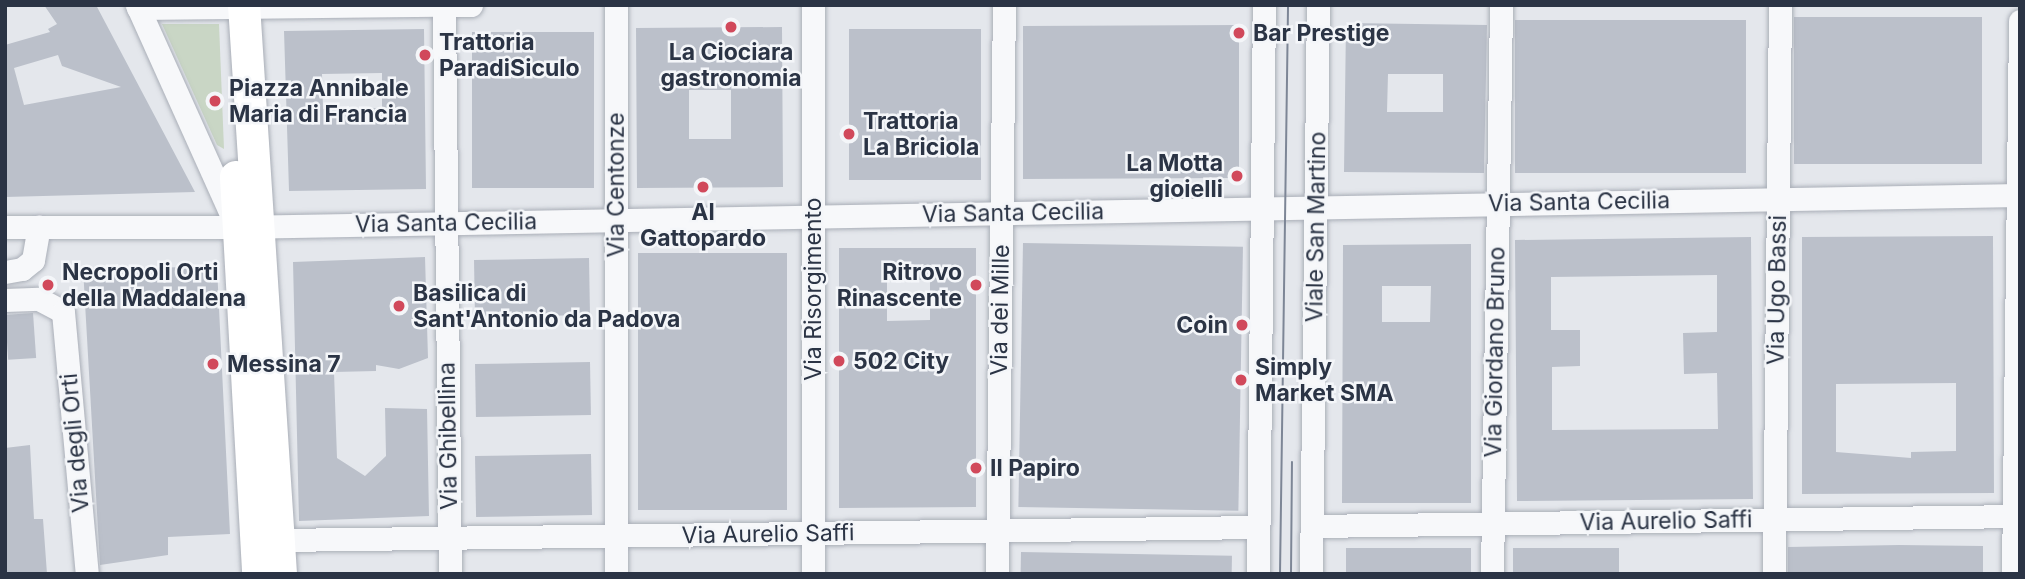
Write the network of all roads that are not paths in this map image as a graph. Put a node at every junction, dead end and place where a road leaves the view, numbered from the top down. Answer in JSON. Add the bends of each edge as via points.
{"nodes":[{"id":1,"x":438,"y":5,"type":"edge"},
{"id":2,"x":447,"y":5,"type":"edge"},
{"id":3,"x":471,"y":5,"type":"edge"},
{"id":4,"x":616,"y":5,"type":"edge"},
{"id":5,"x":813,"y":5,"type":"edge"},
{"id":6,"x":1004,"y":5,"type":"edge"},
{"id":7,"x":1264,"y":5,"type":"edge"},
{"id":8,"x":1318,"y":5,"type":"edge"},
{"id":9,"x":1501,"y":5,"type":"edge"},
{"id":10,"x":1780,"y":5,"type":"edge"},
{"id":11,"x":235,"y":6,"type":"edge"},
{"id":12,"x":137,"y":7,"type":"edge"},
{"id":13,"x":2020,"y":21,"type":"edge"},
{"id":14,"x":2019,"y":195,"type":"edge"},
{"id":15,"x":1778,"y":199,"type":"junction"},
{"id":16,"x":1498,"y":204,"type":"junction"},
{"id":17,"x":1316,"y":207,"type":"junction"},
{"id":18,"x":1262,"y":208,"type":"junction"},
{"id":19,"x":1001,"y":213,"type":"junction"},
{"id":20,"x":813,"y":216,"type":"junction"},
{"id":21,"x":616,"y":220,"type":"junction"},
{"id":22,"x":447,"y":223,"type":"junction"},
{"id":23,"x":39,"y":227,"type":"junction"},
{"id":24,"x":248,"y":227,"type":"junction"},
{"id":25,"x":5,"y":228,"type":"edge"},
{"id":26,"x":5,"y":272,"type":"edge"},
{"id":27,"x":5,"y":300,"type":"edge"},
{"id":28,"x":2017,"y":516,"type":"edge"},
{"id":29,"x":1774,"y":519,"type":"junction"},
{"id":30,"x":1493,"y":523,"type":"junction"},
{"id":31,"x":1312,"y":526,"type":"junction"},
{"id":32,"x":1258,"y":527,"type":"junction"},
{"id":33,"x":998,"y":530,"type":"junction"},
{"id":34,"x":813,"y":533,"type":"junction"},
{"id":35,"x":616,"y":536,"type":"junction"},
{"id":36,"x":449,"y":538,"type":"junction"},
{"id":37,"x":279,"y":540,"type":"junction"},
{"id":38,"x":86,"y":574,"type":"edge"},
{"id":39,"x":258,"y":574,"type":"edge"},
{"id":40,"x":281,"y":574,"type":"edge"},
{"id":41,"x":450,"y":574,"type":"edge"},
{"id":42,"x":616,"y":574,"type":"edge"},
{"id":43,"x":813,"y":574,"type":"edge"},
{"id":44,"x":997,"y":574,"type":"edge"},
{"id":45,"x":1258,"y":574,"type":"edge"},
{"id":46,"x":1311,"y":574,"type":"edge"},
{"id":47,"x":1492,"y":574,"type":"edge"},
{"id":48,"x":1774,"y":574,"type":"edge"},
{"id":49,"x":2013,"y":574,"type":"edge"}],
"edges":[{"from":1,"to":11,"type":"street"},
{"from":2,"to":3,"type":"street"},
{"from":2,"to":22,"type":"street","name":"Via Ghibellina"},
{"from":4,"to":21,"type":"street","name":"Via Centonze"},
{"from":5,"to":20,"type":"street","name":"Via Risorgimento"},
{"from":6,"to":19,"type":"street","name":"Via dei Mille"},
{"from":7,"to":18,"type":"street"},
{"from":8,"to":17,"type":"street","name":"Viale San Martino"},
{"from":9,"to":16,"type":"street","name":"Via Giordano Bruno"},
{"from":10,"to":15,"type":"street","name":"Via Ugo Bassi"},
{"from":11,"to":12,"type":"street"},
{"from":11,"to":24,"type":"main road"},
{"from":12,"to":24,"type":"street"},
{"from":13,"to":14,"type":"street"},
{"from":14,"to":15,"type":"street","name":"Via Santa Cecilia"},
{"from":14,"to":28,"type":"street"},
{"from":15,"to":16,"type":"street","name":"Via Santa Cecilia"},
{"from":15,"to":29,"type":"street","name":"Via Ugo Bassi"},
{"from":16,"to":17,"type":"street","name":"Via Santa Cecilia"},
{"from":16,"to":30,"type":"street","name":"Via Giordano Bruno"},
{"from":17,"to":18,"type":"street","name":"Via Santa Cecilia"},
{"from":17,"to":31,"type":"street","name":"Viale San Martino"},
{"from":18,"to":19,"type":"street","name":"Via Santa Cecilia"},
{"from":18,"to":32,"type":"street"},
{"from":19,"to":20,"type":"street","name":"Via Santa Cecilia"},
{"from":19,"to":33,"type":"street","name":"Via dei Mille"},
{"from":20,"to":21,"type":"street","name":"Via Santa Cecilia"},
{"from":20,"to":34,"type":"street","name":"Via Risorgimento"},
{"from":21,"to":22,"type":"street","name":"Via Santa Cecilia"},
{"from":21,"to":35,"type":"street","name":"Via Centonze"},
{"from":22,"to":24,"type":"street","name":"Via Santa Cecilia"},
{"from":22,"to":36,"type":"street","name":"Via Ghibellina"},
{"from":23,"to":24,"type":"street","name":"Via Santa Cecilia"},
{"from":23,"to":25,"type":"street","name":"Via Santa Cecilia"},
{"from":23,"to":26,"type":"street","via":[[33,260],[22,269]]},
{"from":24,"to":37,"type":"main road"},
{"from":24,"to":39,"type":"main road"},
{"from":27,"to":38,"type":"street","name":"Via degli Orti","via":[[39,299],[63,312]]},
{"from":28,"to":29,"type":"street","name":"Via Aurelio Saffi"},
{"from":28,"to":49,"type":"street"},
{"from":29,"to":30,"type":"street","name":"Via Aurelio Saffi"},
{"from":29,"to":48,"type":"street","name":"Via Ugo Bassi"},
{"from":30,"to":31,"type":"street","name":"Via Aurelio Saffi"},
{"from":30,"to":47,"type":"street","name":"Via Giordano Bruno"},
{"from":31,"to":46,"type":"street","name":"Viale San Martino"},
{"from":32,"to":33,"type":"street","name":"Via Aurelio Saffi"},
{"from":32,"to":45,"type":"street"},
{"from":33,"to":34,"type":"street","name":"Via Aurelio Saffi"},
{"from":33,"to":44,"type":"street","name":"Via dei Mille"},
{"from":34,"to":35,"type":"street","name":"Via Aurelio Saffi"},
{"from":34,"to":43,"type":"street","name":"Via Risorgimento"},
{"from":35,"to":36,"type":"street","name":"Via Aurelio Saffi"},
{"from":35,"to":42,"type":"street","name":"Via Centonze"},
{"from":36,"to":37,"type":"street","name":"Via Aurelio Saffi"},
{"from":36,"to":41,"type":"street","name":"Via Ghibellina"},
{"from":37,"to":40,"type":"main road"}]}
